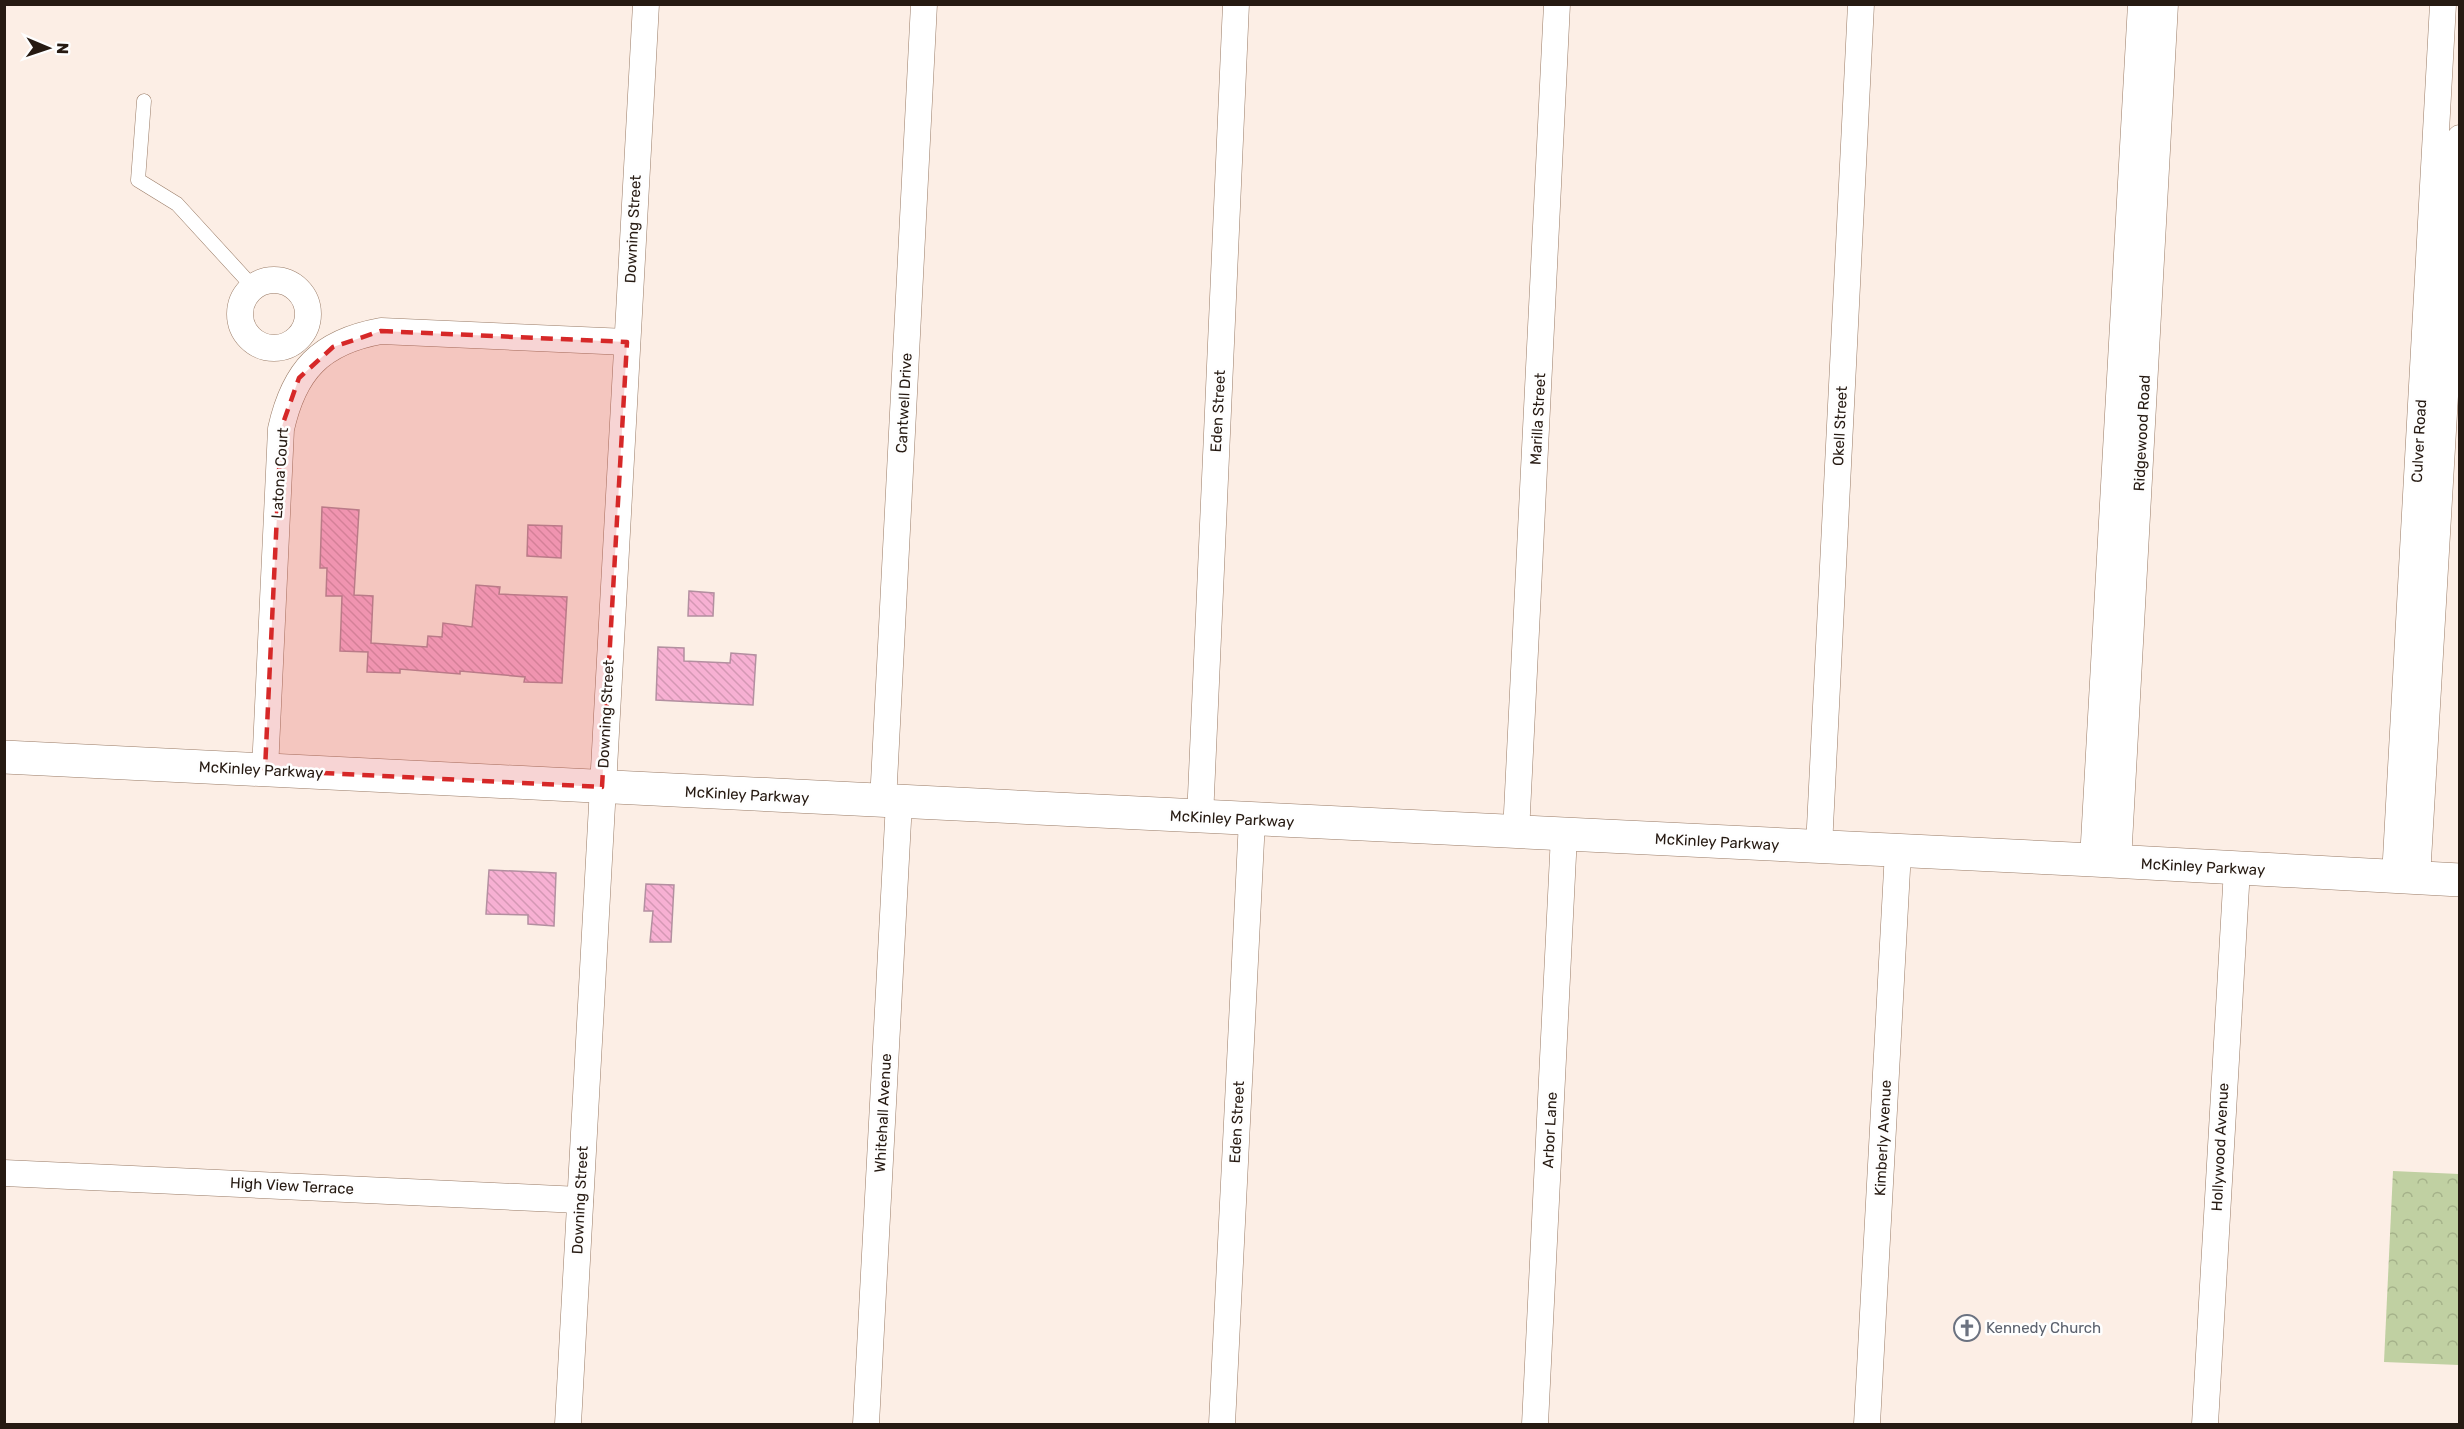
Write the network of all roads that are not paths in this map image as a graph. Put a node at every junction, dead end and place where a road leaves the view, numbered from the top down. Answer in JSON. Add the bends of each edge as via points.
{"nodes":[{"id":1,"x":646,"y":4,"type":"edge"},
{"id":2,"x":924,"y":4,"type":"edge"},
{"id":3,"x":1236,"y":4,"type":"edge"},
{"id":4,"x":1557,"y":4,"type":"edge"},
{"id":5,"x":1861,"y":4,"type":"edge"},
{"id":6,"x":2141,"y":4,"type":"edge"},
{"id":7,"x":2165,"y":4,"type":"edge"},
{"id":8,"x":2443,"y":4,"type":"edge"},
{"id":9,"x":144,"y":101,"type":"dead end"},
{"id":10,"x":2460,"y":138,"type":"edge"},
{"id":11,"x":2145,"y":152,"type":"junction"},
{"id":12,"x":253,"y":287,"type":"junction"},
{"id":13,"x":300,"y":337,"type":"junction"},
{"id":14,"x":627,"y":342,"type":"junction"},
{"id":15,"x":315,"y":360,"type":"junction"},
{"id":16,"x":4,"y":757,"type":"edge"},
{"id":17,"x":266,"y":770,"type":"junction"},
{"id":18,"x":602,"y":787,"type":"junction"},
{"id":19,"x":891,"y":802,"type":"junction"},
{"id":20,"x":1200,"y":818,"type":"junction"},
{"id":21,"x":1252,"y":820,"type":"junction"},
{"id":22,"x":1516,"y":833,"type":"junction"},
{"id":23,"x":1564,"y":835,"type":"junction"},
{"id":24,"x":1819,"y":847,"type":"junction"},
{"id":25,"x":1898,"y":851,"type":"junction"},
{"id":26,"x":2105,"y":861,"type":"junction"},
{"id":27,"x":2237,"y":869,"type":"junction"},
{"id":28,"x":2406,"y":878,"type":"junction"},
{"id":29,"x":2460,"y":880,"type":"edge"},
{"id":30,"x":4,"y":1173,"type":"edge"},
{"id":31,"x":580,"y":1200,"type":"junction"},
{"id":32,"x":567,"y":1425,"type":"edge"},
{"id":33,"x":866,"y":1425,"type":"edge"},
{"id":34,"x":1222,"y":1425,"type":"edge"},
{"id":35,"x":1534,"y":1425,"type":"edge"},
{"id":36,"x":1867,"y":1425,"type":"edge"},
{"id":37,"x":2205,"y":1425,"type":"edge"}],
"edges":[{"from":1,"to":14,"type":"street","name":"Downing Street"},
{"from":2,"to":19,"type":"street","name":"Cantwell Drive"},
{"from":3,"to":20,"type":"street","name":"Eden Street"},
{"from":4,"to":22,"type":"street","name":"Marilla Street"},
{"from":5,"to":24,"type":"street","name":"Okell Street"},
{"from":6,"to":11,"type":"street","name":"Ridgewood Road"},
{"from":7,"to":11,"type":"street","name":"Ridgewood Road"},
{"from":8,"to":28,"type":"street","name":"Culver Road"},
{"from":9,"to":12,"type":"lane","via":[[138,180],[177,204]]},
{"from":10,"to":28,"type":"street","name":"Culver Road"},
{"from":11,"to":26,"type":"street","name":"Ridgewood Road"},
{"from":12,"to":13,"type":"street","via":[[279,280],[299,291],[306,302],[308,318]]},
{"from":12,"to":13,"type":"street","via":[[240,310],[241,324],[251,340],[276,349]]},
{"from":13,"to":15,"type":"street"},
{"from":14,"to":15,"type":"street","name":"Latona Court","via":[[381,331],[357,335]]},
{"from":14,"to":18,"type":"street","name":"Downing Street"},
{"from":15,"to":17,"type":"street","name":"Latona Court","via":[[299,378],[287,402],[281,429]]},
{"from":16,"to":17,"type":"street","name":"McKinley Parkway"},
{"from":17,"to":18,"type":"street","name":"McKinley Parkway"},
{"from":18,"to":19,"type":"street","name":"McKinley Parkway"},
{"from":18,"to":31,"type":"street","name":"Downing Street"},
{"from":19,"to":20,"type":"street","name":"McKinley Parkway"},
{"from":19,"to":33,"type":"street","name":"Whitehall Avenue"},
{"from":20,"to":21,"type":"street","name":"McKinley Parkway"},
{"from":21,"to":22,"type":"street","name":"McKinley Parkway"},
{"from":21,"to":34,"type":"street","name":"Eden Street"},
{"from":22,"to":23,"type":"street","name":"McKinley Parkway"},
{"from":23,"to":24,"type":"street","name":"McKinley Parkway"},
{"from":23,"to":35,"type":"street","name":"Arbor Lane"},
{"from":24,"to":25,"type":"street","name":"McKinley Parkway"},
{"from":25,"to":26,"type":"street","name":"McKinley Parkway"},
{"from":25,"to":36,"type":"street","name":"Kimberly Avenue"},
{"from":26,"to":27,"type":"street","name":"McKinley Parkway"},
{"from":27,"to":28,"type":"street","name":"McKinley Parkway"},
{"from":27,"to":37,"type":"street","name":"Hollywood Avenue"},
{"from":28,"to":29,"type":"street","name":"McKinley Parkway"},
{"from":30,"to":31,"type":"street","name":"High View Terrace"},
{"from":31,"to":32,"type":"street","name":"Downing Street"}]}
